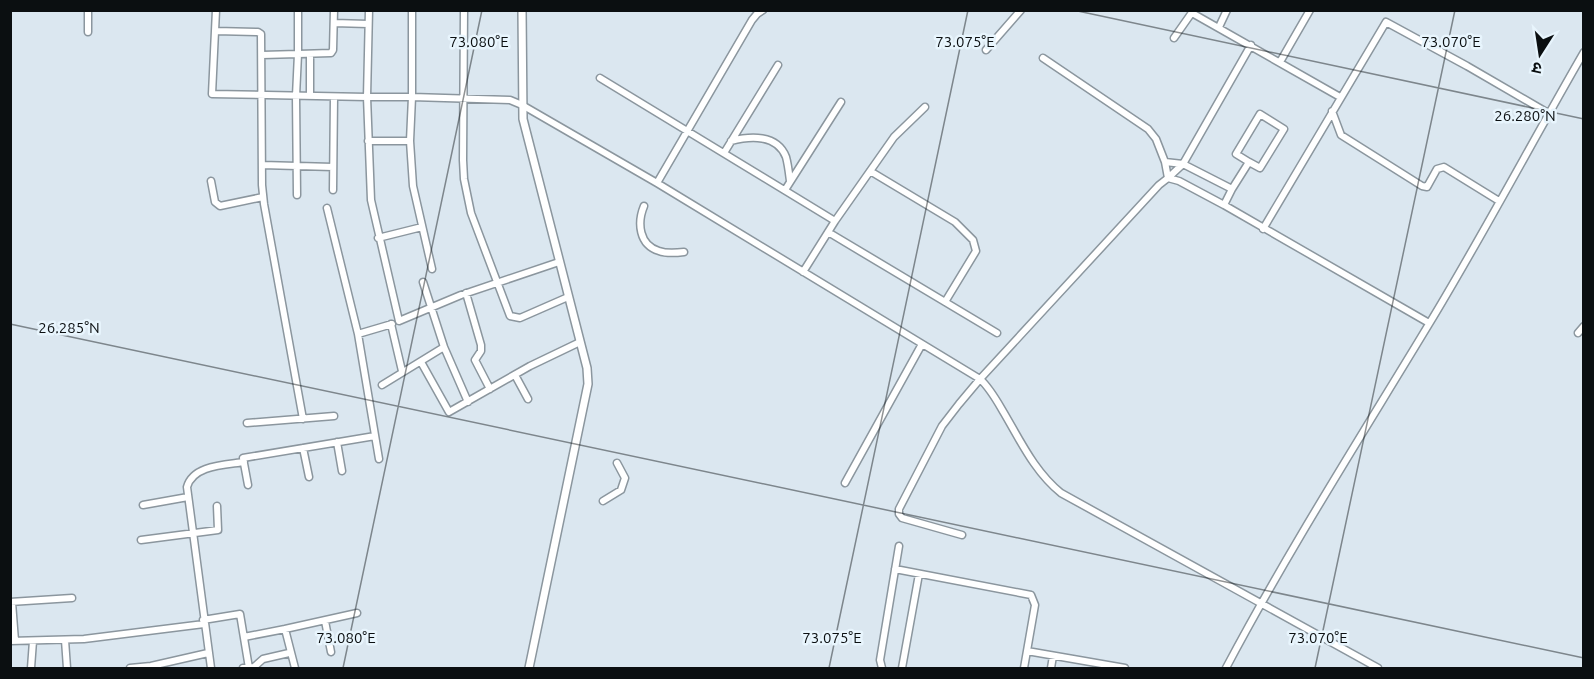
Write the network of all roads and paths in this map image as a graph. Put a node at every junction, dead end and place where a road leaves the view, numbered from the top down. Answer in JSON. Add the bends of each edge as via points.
{"nodes":[{"id":1,"x":88,"y":10,"type":"edge"},
{"id":2,"x":216,"y":10,"type":"edge"},
{"id":3,"x":298,"y":10,"type":"edge"},
{"id":4,"x":334,"y":10,"type":"edge"},
{"id":5,"x":369,"y":10,"type":"edge"},
{"id":6,"x":412,"y":10,"type":"edge"},
{"id":7,"x":464,"y":10,"type":"edge"},
{"id":8,"x":522,"y":10,"type":"edge"},
{"id":9,"x":763,"y":10,"type":"edge"},
{"id":10,"x":1021,"y":10,"type":"edge"},
{"id":11,"x":1217,"y":10,"type":"edge"},
{"id":12,"x":1310,"y":10,"type":"edge"},
{"id":13,"x":1193,"y":12,"type":"edge"},
{"id":14,"x":1226,"y":13,"type":"edge"},
{"id":15,"x":334,"y":23,"type":"junction"},
{"id":16,"x":368,"y":24,"type":"junction"},
{"id":17,"x":1219,"y":27,"type":"junction"},
{"id":18,"x":216,"y":31,"type":"junction"},
{"id":19,"x":88,"y":32,"type":"dead end"},
{"id":20,"x":1174,"y":38,"type":"dead end"},
{"id":21,"x":1251,"y":45,"type":"junction"},
{"id":22,"x":986,"y":50,"type":"dead end"},
{"id":23,"x":1584,"y":51,"type":"edge"},
{"id":24,"x":298,"y":54,"type":"junction"},
{"id":25,"x":310,"y":54,"type":"junction"},
{"id":26,"x":262,"y":55,"type":"junction"},
{"id":27,"x":1043,"y":58,"type":"dead end"},
{"id":28,"x":1280,"y":62,"type":"junction"},
{"id":29,"x":778,"y":64,"type":"dead end"},
{"id":30,"x":600,"y":78,"type":"dead end"},
{"id":31,"x":262,"y":95,"type":"junction"},
{"id":32,"x":296,"y":96,"type":"junction"},
{"id":33,"x":310,"y":96,"type":"junction"},
{"id":34,"x":333,"y":97,"type":"junction"},
{"id":35,"x":367,"y":97,"type":"junction"},
{"id":36,"x":412,"y":97,"type":"junction"},
{"id":37,"x":1340,"y":97,"type":"junction"},
{"id":38,"x":464,"y":98,"type":"junction"},
{"id":39,"x":841,"y":102,"type":"dead end"},
{"id":40,"x":522,"y":105,"type":"junction"},
{"id":41,"x":925,"y":107,"type":"dead end"},
{"id":42,"x":1332,"y":111,"type":"junction"},
{"id":43,"x":1548,"y":114,"type":"junction"},
{"id":44,"x":688,"y":131,"type":"junction"},
{"id":45,"x":368,"y":141,"type":"junction"},
{"id":46,"x":410,"y":141,"type":"junction"},
{"id":47,"x":731,"y":141,"type":"junction"},
{"id":48,"x":724,"y":153,"type":"junction"},
{"id":49,"x":1165,"y":162,"type":"junction"},
{"id":50,"x":1250,"y":162,"type":"junction"},
{"id":51,"x":1183,"y":164,"type":"junction"},
{"id":52,"x":262,"y":165,"type":"junction"},
{"id":53,"x":297,"y":165,"type":"junction"},
{"id":54,"x":333,"y":167,"type":"junction"},
{"id":55,"x":870,"y":171,"type":"junction"},
{"id":56,"x":1167,"y":178,"type":"junction"},
{"id":57,"x":211,"y":181,"type":"dead end"},
{"id":58,"x":790,"y":181,"type":"junction"},
{"id":59,"x":657,"y":183,"type":"junction"},
{"id":60,"x":1232,"y":189,"type":"junction"},
{"id":61,"x":333,"y":190,"type":"dead end"},
{"id":62,"x":785,"y":190,"type":"junction"},
{"id":63,"x":297,"y":195,"type":"dead end"},
{"id":64,"x":263,"y":197,"type":"junction"},
{"id":65,"x":1499,"y":201,"type":"junction"},
{"id":66,"x":1224,"y":205,"type":"junction"},
{"id":67,"x":644,"y":206,"type":"dead end"},
{"id":68,"x":327,"y":208,"type":"dead end"},
{"id":69,"x":835,"y":221,"type":"junction"},
{"id":70,"x":422,"y":227,"type":"junction"},
{"id":71,"x":1263,"y":229,"type":"junction"},
{"id":72,"x":828,"y":232,"type":"junction"},
{"id":73,"x":378,"y":238,"type":"junction"},
{"id":74,"x":684,"y":252,"type":"dead end"},
{"id":75,"x":559,"y":262,"type":"junction"},
{"id":76,"x":432,"y":269,"type":"dead end"},
{"id":77,"x":803,"y":272,"type":"junction"},
{"id":78,"x":423,"y":282,"type":"dead end"},
{"id":79,"x":498,"y":282,"type":"junction"},
{"id":80,"x":466,"y":293,"type":"junction"},
{"id":81,"x":568,"y":297,"type":"junction"},
{"id":82,"x":945,"y":302,"type":"junction"},
{"id":83,"x":431,"y":308,"type":"junction"},
{"id":84,"x":399,"y":321,"type":"junction"},
{"id":85,"x":1430,"y":323,"type":"junction"},
{"id":86,"x":391,"y":324,"type":"junction"},
{"id":87,"x":1584,"y":326,"type":"edge"},
{"id":88,"x":997,"y":333,"type":"dead end"},
{"id":89,"x":1578,"y":333,"type":"dead end"},
{"id":90,"x":358,"y":334,"type":"junction"},
{"id":91,"x":580,"y":342,"type":"junction"},
{"id":92,"x":922,"y":344,"type":"junction"},
{"id":93,"x":444,"y":346,"type":"junction"},
{"id":94,"x":421,"y":362,"type":"junction"},
{"id":95,"x":402,"y":371,"type":"junction"},
{"id":96,"x":515,"y":375,"type":"junction"},
{"id":97,"x":980,"y":379,"type":"junction"},
{"id":98,"x":382,"y":385,"type":"dead end"},
{"id":99,"x":490,"y":389,"type":"junction"},
{"id":100,"x":528,"y":399,"type":"dead end"},
{"id":101,"x":468,"y":402,"type":"junction"},
{"id":102,"x":334,"y":416,"type":"dead end"},
{"id":103,"x":303,"y":419,"type":"junction"},
{"id":104,"x":247,"y":423,"type":"dead end"},
{"id":105,"x":375,"y":436,"type":"junction"},
{"id":106,"x":337,"y":442,"type":"junction"},
{"id":107,"x":303,"y":448,"type":"junction"},
{"id":108,"x":379,"y":459,"type":"dead end"},
{"id":109,"x":244,"y":462,"type":"junction"},
{"id":110,"x":617,"y":463,"type":"dead end"},
{"id":111,"x":342,"y":471,"type":"dead end"},
{"id":112,"x":309,"y":477,"type":"dead end"},
{"id":113,"x":845,"y":483,"type":"dead end"},
{"id":114,"x":248,"y":485,"type":"dead end"},
{"id":115,"x":188,"y":497,"type":"junction"},
{"id":116,"x":603,"y":501,"type":"dead end"},
{"id":117,"x":143,"y":505,"type":"dead end"},
{"id":118,"x":217,"y":506,"type":"dead end"},
{"id":119,"x":193,"y":532,"type":"junction"},
{"id":120,"x":962,"y":535,"type":"dead end"},
{"id":121,"x":141,"y":540,"type":"dead end"},
{"id":122,"x":899,"y":546,"type":"dead end"},
{"id":123,"x":895,"y":569,"type":"junction"},
{"id":124,"x":919,"y":574,"type":"junction"},
{"id":125,"x":72,"y":598,"type":"dead end"},
{"id":126,"x":11,"y":602,"type":"edge"},
{"id":127,"x":1261,"y":603,"type":"junction"},
{"id":128,"x":357,"y":614,"type":"dead end"},
{"id":129,"x":325,"y":621,"type":"junction"},
{"id":130,"x":204,"y":622,"type":"junction"},
{"id":131,"x":285,"y":629,"type":"junction"},
{"id":132,"x":244,"y":637,"type":"junction"},
{"id":133,"x":66,"y":640,"type":"junction"},
{"id":134,"x":13,"y":641,"type":"edge"},
{"id":135,"x":33,"y":641,"type":"junction"},
{"id":136,"x":1026,"y":651,"type":"junction"},
{"id":137,"x":331,"y":652,"type":"dead end"},
{"id":138,"x":208,"y":653,"type":"junction"},
{"id":139,"x":289,"y":653,"type":"junction"},
{"id":140,"x":1053,"y":656,"type":"junction"},
{"id":141,"x":151,"y":667,"type":"edge"},
{"id":142,"x":253,"y":668,"type":"edge"},
{"id":143,"x":1126,"y":668,"type":"edge"},
{"id":144,"x":31,"y":669,"type":"edge"},
{"id":145,"x":67,"y":669,"type":"edge"},
{"id":146,"x":130,"y":669,"type":"edge"},
{"id":147,"x":211,"y":669,"type":"edge"},
{"id":148,"x":243,"y":669,"type":"edge"},
{"id":149,"x":295,"y":669,"type":"edge"},
{"id":150,"x":529,"y":669,"type":"edge"},
{"id":151,"x":882,"y":669,"type":"edge"},
{"id":152,"x":902,"y":669,"type":"edge"},
{"id":153,"x":1024,"y":669,"type":"edge"},
{"id":154,"x":1051,"y":669,"type":"edge"},
{"id":155,"x":1226,"y":669,"type":"edge"},
{"id":156,"x":1378,"y":669,"type":"edge"}],
"edges":[{"from":1,"to":19,"type":"street"},
{"from":2,"to":18,"type":"street"},
{"from":3,"to":24,"type":"street"},
{"from":4,"to":15,"type":"street"},
{"from":5,"to":16,"type":"street"},
{"from":6,"to":36,"type":"street"},
{"from":7,"to":38,"type":"street"},
{"from":8,"to":40,"type":"street"},
{"from":9,"to":44,"type":"street","via":[[752,20]]},
{"from":10,"to":22,"type":"street"},
{"from":11,"to":14,"type":"street"},
{"from":12,"to":28,"type":"street"},
{"from":13,"to":17,"type":"street"},
{"from":13,"to":20,"type":"street"},
{"from":14,"to":17,"type":"street"},
{"from":15,"to":16,"type":"street"},
{"from":15,"to":25,"type":"street","via":[[331,53]]},
{"from":16,"to":35,"type":"street"},
{"from":17,"to":21,"type":"street"},
{"from":18,"to":26,"type":"street","via":[[260,33]]},
{"from":18,"to":31,"type":"street","via":[[212,94]]},
{"from":21,"to":28,"type":"street"},
{"from":21,"to":51,"type":"street"},
{"from":23,"to":43,"type":"street"},
{"from":24,"to":25,"type":"street"},
{"from":24,"to":26,"type":"street"},
{"from":24,"to":32,"type":"street"},
{"from":25,"to":33,"type":"street"},
{"from":26,"to":31,"type":"street"},
{"from":27,"to":49,"type":"street","via":[[1148,129]]},
{"from":28,"to":37,"type":"street"},
{"from":29,"to":47,"type":"street"},
{"from":30,"to":44,"type":"street"},
{"from":31,"to":32,"type":"street"},
{"from":31,"to":52,"type":"street"},
{"from":32,"to":33,"type":"street"},
{"from":32,"to":53,"type":"street"},
{"from":33,"to":34,"type":"street"},
{"from":34,"to":35,"type":"street"},
{"from":34,"to":54,"type":"street"},
{"from":35,"to":36,"type":"street"},
{"from":35,"to":45,"type":"street"},
{"from":36,"to":38,"type":"street"},
{"from":36,"to":46,"type":"street"},
{"from":37,"to":42,"type":"street"},
{"from":37,"to":43,"type":"street","via":[[1386,22]]},
{"from":38,"to":40,"type":"street","via":[[510,100]]},
{"from":38,"to":79,"type":"street","via":[[464,179],[471,213]]},
{"from":39,"to":58,"type":"street"},
{"from":40,"to":59,"type":"street"},
{"from":40,"to":75,"type":"street"},
{"from":41,"to":55,"type":"street","via":[[894,137]]},
{"from":42,"to":65,"type":"street","via":[[1341,135],[1422,186],[1427,187],[1437,169],[1444,167]]},
{"from":42,"to":71,"type":"street"},
{"from":43,"to":65,"type":"street"},
{"from":44,"to":48,"type":"street"},
{"from":44,"to":59,"type":"street"},
{"from":45,"to":46,"type":"street"},
{"from":45,"to":73,"type":"street","via":[[371,200]]},
{"from":46,"to":70,"type":"street","via":[[413,186]]},
{"from":47,"to":48,"type":"street"},
{"from":47,"to":58,"type":"street","via":[[753,136],[774,144],[784,153]]},
{"from":48,"to":62,"type":"street"},
{"from":49,"to":51,"type":"street"},
{"from":49,"to":56,"type":"street"},
{"from":50,"to":50,"type":"street","via":[[1236,154],[1260,114],[1284,129],[1260,168]]},
{"from":50,"to":60,"type":"street"},
{"from":51,"to":56,"type":"street"},
{"from":51,"to":60,"type":"street"},
{"from":52,"to":53,"type":"street"},
{"from":52,"to":64,"type":"street"},
{"from":53,"to":54,"type":"street"},
{"from":53,"to":63,"type":"street"},
{"from":54,"to":61,"type":"street"},
{"from":55,"to":69,"type":"street"},
{"from":55,"to":82,"type":"street","via":[[955,222],[973,240],[976,250]]},
{"from":56,"to":66,"type":"street"},
{"from":56,"to":97,"type":"street"},
{"from":57,"to":64,"type":"street","via":[[215,202],[220,206]]},
{"from":58,"to":62,"type":"street"},
{"from":59,"to":77,"type":"street"},
{"from":60,"to":66,"type":"street"},
{"from":62,"to":69,"type":"street"},
{"from":64,"to":103,"type":"street"},
{"from":65,"to":85,"type":"street"},
{"from":66,"to":71,"type":"street"},
{"from":67,"to":74,"type":"street","via":[[639,229],[649,245],[662,252]]},
{"from":68,"to":90,"type":"street"},
{"from":69,"to":72,"type":"street"},
{"from":70,"to":73,"type":"street"},
{"from":70,"to":76,"type":"street"},
{"from":71,"to":85,"type":"street"},
{"from":72,"to":77,"type":"street"},
{"from":72,"to":82,"type":"street"},
{"from":73,"to":84,"type":"street"},
{"from":75,"to":79,"type":"street"},
{"from":75,"to":81,"type":"street"},
{"from":77,"to":92,"type":"street"},
{"from":78,"to":83,"type":"street"},
{"from":79,"to":80,"type":"street"},
{"from":79,"to":81,"type":"street","via":[[513,318]]},
{"from":80,"to":83,"type":"street"},
{"from":80,"to":99,"type":"street","via":[[482,347],[475,360]]},
{"from":81,"to":91,"type":"street"},
{"from":82,"to":88,"type":"street"},
{"from":83,"to":84,"type":"street"},
{"from":83,"to":93,"type":"street"},
{"from":84,"to":86,"type":"street"},
{"from":85,"to":127,"type":"street"},
{"from":86,"to":90,"type":"street"},
{"from":86,"to":95,"type":"street"},
{"from":87,"to":89,"type":"street"},
{"from":90,"to":105,"type":"street"},
{"from":91,"to":96,"type":"street"},
{"from":91,"to":150,"type":"street","via":[[587,368],[586,400]]},
{"from":92,"to":97,"type":"street"},
{"from":92,"to":113,"type":"street"},
{"from":93,"to":94,"type":"street"},
{"from":93,"to":101,"type":"street"},
{"from":94,"to":95,"type":"street"},
{"from":94,"to":101,"type":"street","via":[[449,412]]},
{"from":95,"to":98,"type":"street"},
{"from":96,"to":99,"type":"street"},
{"from":96,"to":100,"type":"street"},
{"from":97,"to":120,"type":"street","via":[[942,426],[899,509],[902,518]]},
{"from":97,"to":127,"type":"street","via":[[1036,468],[1061,493]]},
{"from":99,"to":101,"type":"street"},
{"from":102,"to":103,"type":"street"},
{"from":103,"to":104,"type":"street"},
{"from":105,"to":106,"type":"street"},
{"from":105,"to":108,"type":"street"},
{"from":106,"to":107,"type":"street"},
{"from":106,"to":111,"type":"street"},
{"from":107,"to":109,"type":"street","via":[[243,458]]},
{"from":107,"to":112,"type":"street"},
{"from":109,"to":114,"type":"street"},
{"from":109,"to":115,"type":"street","via":[[198,471],[189,481]]},
{"from":110,"to":116,"type":"street","via":[[625,478],[624,485]]},
{"from":115,"to":117,"type":"street"},
{"from":115,"to":119,"type":"street"},
{"from":118,"to":119,"type":"street","via":[[218,530]]},
{"from":119,"to":121,"type":"street"},
{"from":119,"to":130,"type":"street"},
{"from":122,"to":123,"type":"street"},
{"from":123,"to":124,"type":"street"},
{"from":123,"to":151,"type":"street","via":[[880,660]]},
{"from":124,"to":136,"type":"street","via":[[1031,595],[1035,605]]},
{"from":124,"to":152,"type":"street"},
{"from":125,"to":126,"type":"street"},
{"from":126,"to":134,"type":"street"},
{"from":127,"to":155,"type":"street"},
{"from":127,"to":156,"type":"street"},
{"from":128,"to":129,"type":"street"},
{"from":129,"to":131,"type":"street"},
{"from":129,"to":137,"type":"street"},
{"from":130,"to":132,"type":"street","via":[[240,615]]},
{"from":130,"to":133,"type":"street"},
{"from":130,"to":138,"type":"street"},
{"from":131,"to":132,"type":"street"},
{"from":131,"to":139,"type":"street"},
{"from":132,"to":142,"type":"street"},
{"from":133,"to":135,"type":"street"},
{"from":133,"to":145,"type":"street"},
{"from":134,"to":135,"type":"street"},
{"from":135,"to":144,"type":"street"},
{"from":136,"to":140,"type":"street"},
{"from":136,"to":153,"type":"street"},
{"from":138,"to":141,"type":"street"},
{"from":138,"to":147,"type":"street"},
{"from":139,"to":142,"type":"street","via":[[263,660]]},
{"from":139,"to":149,"type":"street"},
{"from":140,"to":143,"type":"street"},
{"from":140,"to":154,"type":"street"},
{"from":141,"to":146,"type":"street"},
{"from":142,"to":148,"type":"street"}]}
